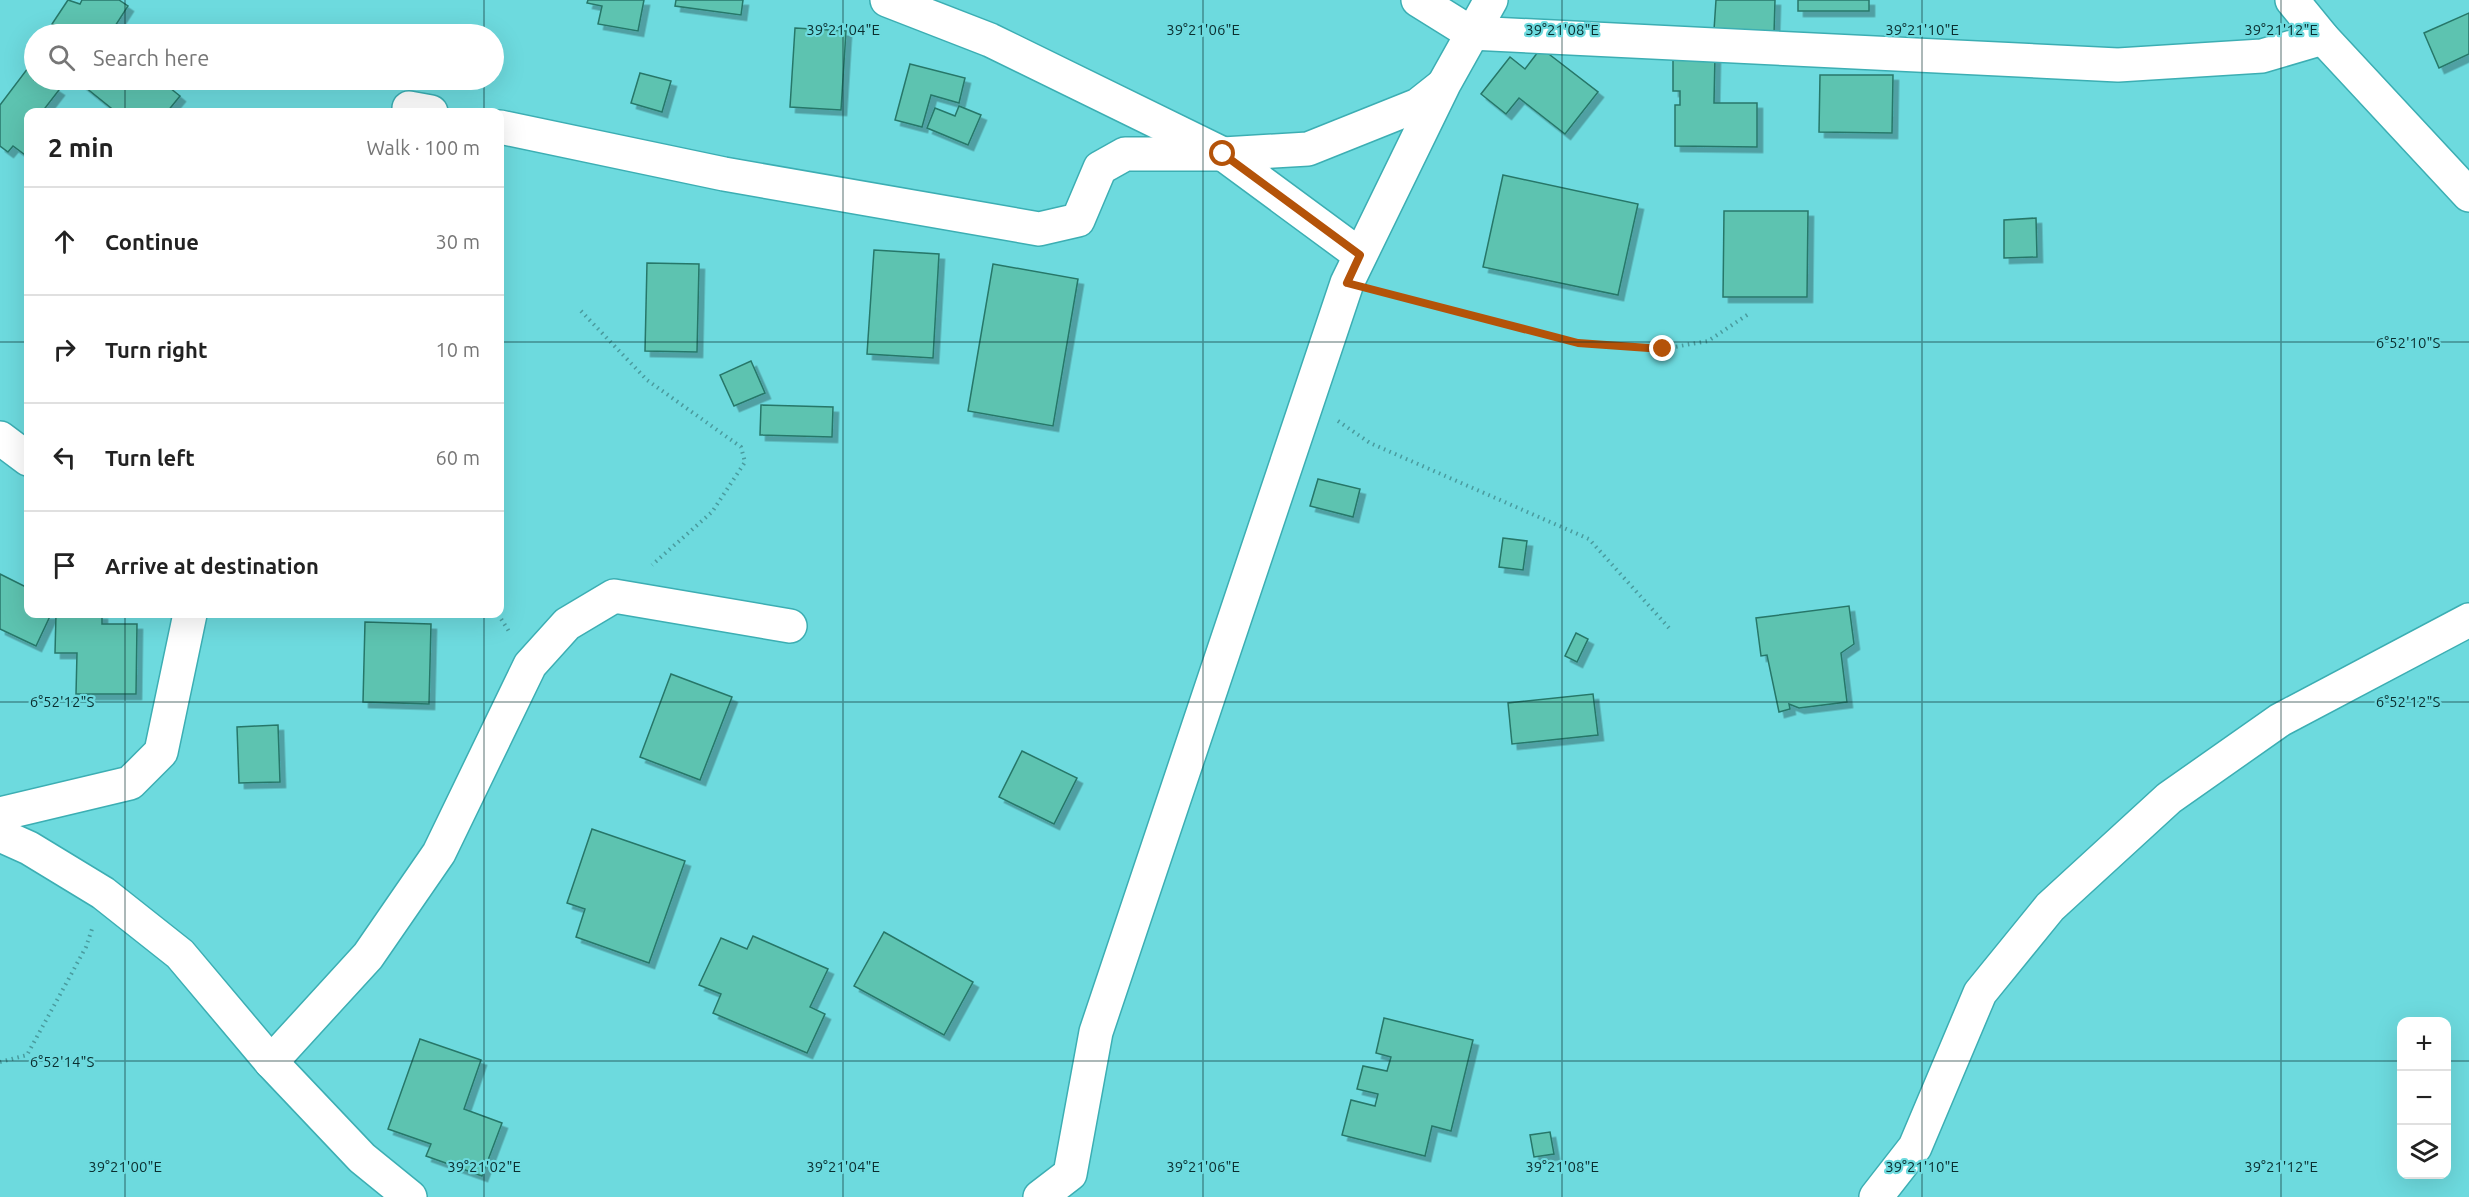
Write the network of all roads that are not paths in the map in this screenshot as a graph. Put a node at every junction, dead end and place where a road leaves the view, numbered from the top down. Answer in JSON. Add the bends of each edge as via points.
{"nodes":[{"id":1,"x":887,"y":0,"type":"edge"},
{"id":2,"x":1418,"y":0,"type":"edge"},
{"id":3,"x":1491,"y":0,"type":"edge"},
{"id":4,"x":2292,"y":0,"type":"edge"},
{"id":5,"x":1472,"y":33,"type":"junction"},
{"id":6,"x":2323,"y":38,"type":"junction"},
{"id":7,"x":1444,"y":84,"type":"junction"},
{"id":8,"x":504,"y":128,"type":"edge"},
{"id":9,"x":1223,"y":154,"type":"junction"},
{"id":10,"x":2469,"y":195,"type":"edge"},
{"id":11,"x":1354,"y":269,"type":"junction"},
{"id":12,"x":0,"y":438,"type":"edge"},
{"id":13,"x":24,"y":456,"type":"edge"},
{"id":14,"x":189,"y":618,"type":"edge"},
{"id":15,"x":2469,"y":620,"type":"edge"},
{"id":16,"x":790,"y":626,"type":"dead end"},
{"id":17,"x":0,"y":814,"type":"edge"},
{"id":18,"x":0,"y":835,"type":"edge"},
{"id":19,"x":271,"y":1062,"type":"junction"},
{"id":20,"x":1068,"y":1186,"type":"edge"},
{"id":21,"x":410,"y":1197,"type":"edge"},
{"id":22,"x":1040,"y":1197,"type":"edge"},
{"id":23,"x":1876,"y":1197,"type":"edge"}],
"edges":[{"from":1,"to":9,"type":"street","via":[[990,40]]},
{"from":2,"to":5,"type":"street"},
{"from":3,"to":5,"type":"street"},
{"from":4,"to":6,"type":"street"},
{"from":5,"to":6,"type":"street","via":[[2118,65],[2262,56]]},
{"from":5,"to":7,"type":"street"},
{"from":6,"to":10,"type":"street"},
{"from":7,"to":9,"type":"street","via":[[1418,105],[1308,149]]},
{"from":7,"to":11,"type":"street"},
{"from":8,"to":9,"type":"street","via":[[724,174],[1039,229],[1078,220],[1100,168],[1125,154]]},
{"from":9,"to":11,"type":"street"},
{"from":11,"to":20,"type":"street","via":[[1096,1032]]},
{"from":12,"to":13,"type":"street"},
{"from":14,"to":17,"type":"street","via":[[161,752],[130,783]]},
{"from":15,"to":23,"type":"street","via":[[2280,720],[2169,798],[2050,907],[1980,993],[1915,1147]]},
{"from":16,"to":19,"type":"street","via":[[614,596],[567,624],[530,665],[439,853],[368,956]]},
{"from":18,"to":19,"type":"street","via":[[104,893],[180,954]]},
{"from":19,"to":21,"type":"street","via":[[362,1158]]},
{"from":20,"to":22,"type":"street"}]}
